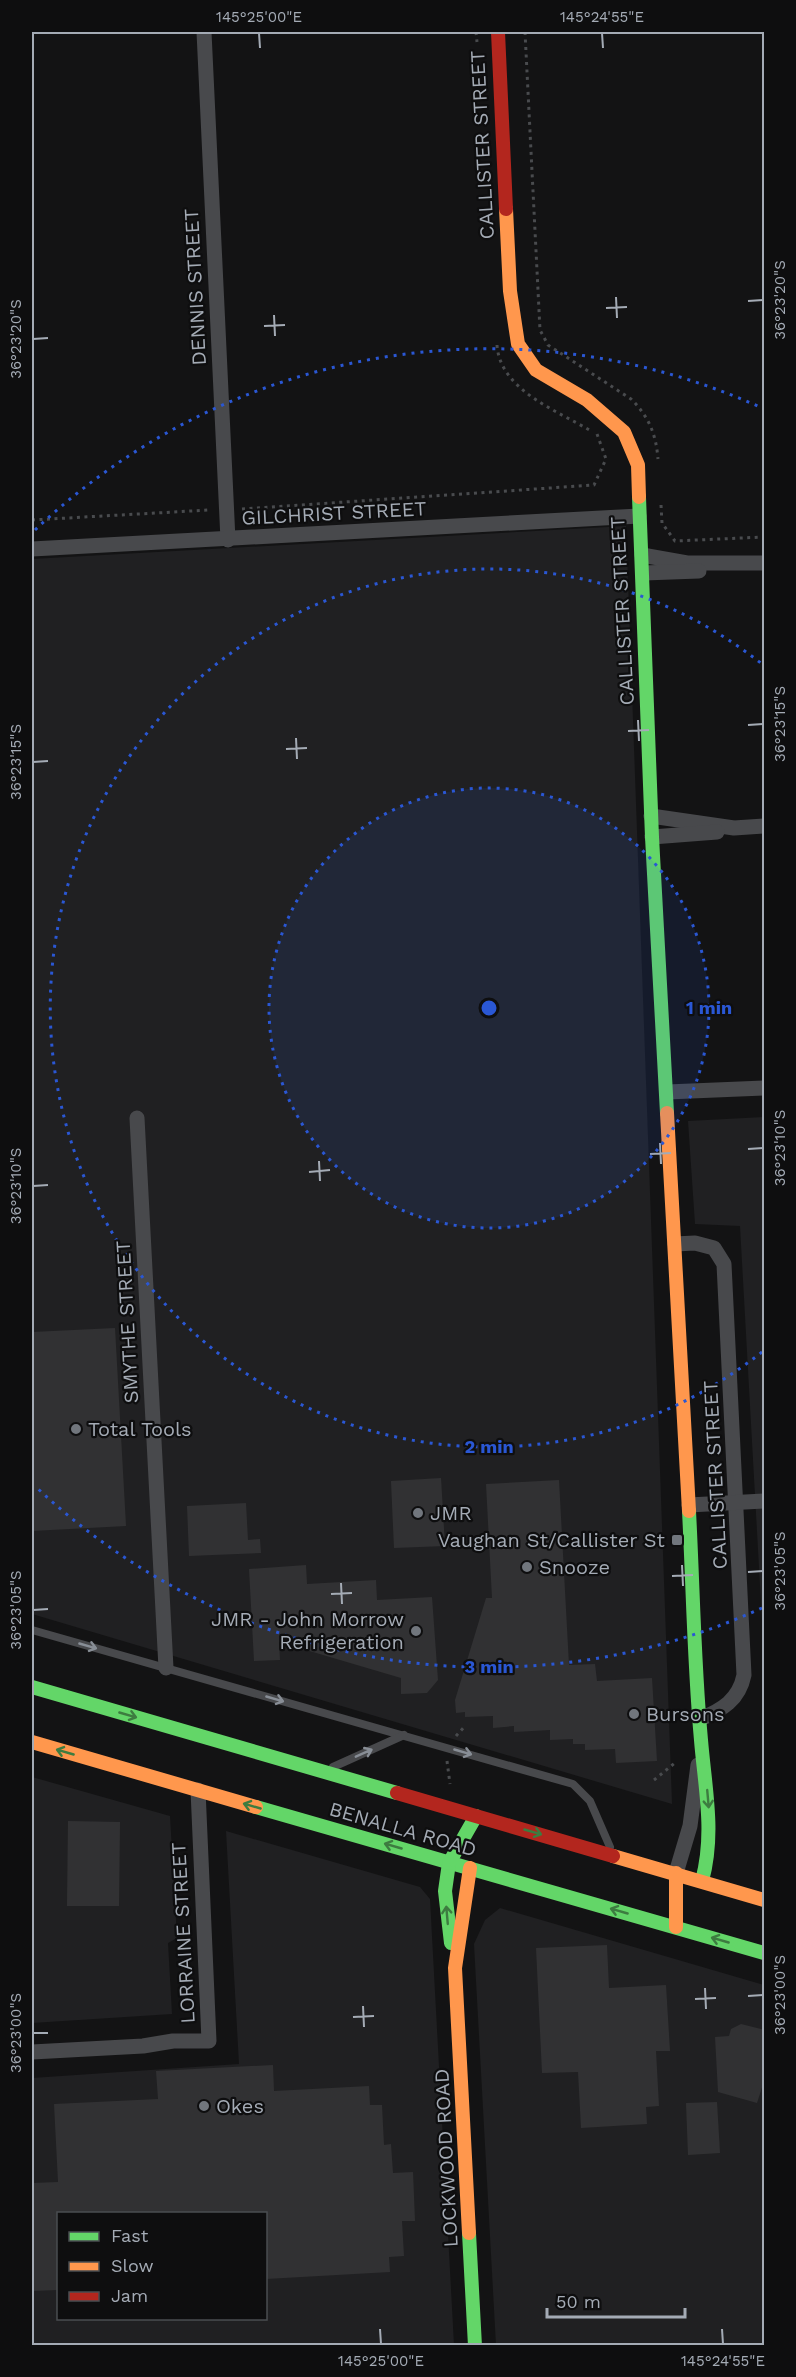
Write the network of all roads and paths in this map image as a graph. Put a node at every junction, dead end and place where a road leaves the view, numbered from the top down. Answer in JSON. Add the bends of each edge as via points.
{"nodes":[{"id":1,"x":204,"y":32,"type":"edge"},
{"id":2,"x":476,"y":32,"type":"edge"},
{"id":3,"x":498,"y":32,"type":"edge"},
{"id":4,"x":525,"y":32,"type":"edge"},
{"id":5,"x":477,"y":44,"type":"dead end"},
{"id":6,"x":496,"y":336,"type":"dead end"},
{"id":7,"x":658,"y":464,"type":"dead end"},
{"id":8,"x":661,"y":500,"type":"dead end"},
{"id":9,"x":226,"y":506,"type":"junction"},
{"id":10,"x":639,"y":516,"type":"junction"},
{"id":11,"x":32,"y":520,"type":"edge"},
{"id":12,"x":765,"y":537,"type":"edge"},
{"id":13,"x":228,"y":540,"type":"junction"},
{"id":14,"x":32,"y":549,"type":"edge"},
{"id":15,"x":642,"y":555,"type":"junction"},
{"id":16,"x":765,"y":563,"type":"edge"},
{"id":17,"x":737,"y":565,"type":"junction"},
{"id":18,"x":644,"y":573,"type":"junction"},
{"id":19,"x":651,"y":816,"type":"junction"},
{"id":20,"x":765,"y":826,"type":"edge"},
{"id":21,"x":734,"y":828,"type":"junction"},
{"id":22,"x":652,"y":837,"type":"junction"},
{"id":23,"x":765,"y":1088,"type":"edge"},
{"id":24,"x":667,"y":1092,"type":"junction"},
{"id":25,"x":137,"y":1118,"type":"dead end"},
{"id":26,"x":675,"y":1244,"type":"junction"},
{"id":27,"x":765,"y":1501,"type":"edge"},
{"id":28,"x":738,"y":1502,"type":"junction"},
{"id":29,"x":689,"y":1505,"type":"junction"},
{"id":30,"x":32,"y":1630,"type":"edge"},
{"id":31,"x":166,"y":1668,"type":"junction"},
{"id":32,"x":32,"y":1687,"type":"edge"},
{"id":33,"x":700,"y":1719,"type":"junction"},
{"id":34,"x":404,"y":1735,"type":"junction"},
{"id":35,"x":701,"y":1741,"type":"junction"},
{"id":36,"x":32,"y":1742,"type":"edge"},
{"id":37,"x":676,"y":1762,"type":"dead end"},
{"id":38,"x":324,"y":1771,"type":"junction"},
{"id":39,"x":654,"y":1780,"type":"dead end"},
{"id":40,"x":198,"y":1790,"type":"junction"},
{"id":41,"x":476,"y":1816,"type":"junction"},
{"id":42,"x":613,"y":1855,"type":"junction"},
{"id":43,"x":471,"y":1858,"type":"junction"},
{"id":44,"x":450,"y":1863,"type":"junction"},
{"id":45,"x":676,"y":1873,"type":"junction"},
{"id":46,"x":697,"y":1891,"type":"junction"},
{"id":47,"x":765,"y":1900,"type":"edge"},
{"id":48,"x":676,"y":1927,"type":"junction"},
{"id":49,"x":765,"y":1953,"type":"edge"},
{"id":50,"x":456,"y":1968,"type":"junction"},
{"id":51,"x":32,"y":2052,"type":"edge"},
{"id":52,"x":475,"y":2346,"type":"edge"}],
"edges":[{"from":1,"to":9,"type":"street","name":"DENNIS STREET"},
{"from":2,"to":5,"type":"path"},
{"from":3,"to":10,"type":"main road","name":"CALLISTER STREET","via":[[510,291],[518,344],[536,370],[587,400],[624,432],[638,465]]},
{"from":4,"to":7,"type":"path","via":[[540,330],[548,345],[640,408],[656,440]]},
{"from":6,"to":9,"type":"path","via":[[498,360],[516,386],[597,434],[606,459],[594,484],[250,510]]},
{"from":8,"to":12,"type":"path","via":[[662,523],[675,541]]},
{"from":9,"to":11,"type":"path","via":[[201,513]]},
{"from":9,"to":13,"type":"street","name":"DENNIS STREET"},
{"from":10,"to":13,"type":"street","name":"GILCHRIST STREET"},
{"from":10,"to":15,"type":"main road","name":"CALLISTER STREET"},
{"from":13,"to":14,"type":"street","name":"GILCHRIST STREET"},
{"from":15,"to":17,"type":"street","via":[[687,563]]},
{"from":15,"to":18,"type":"main road","name":"CALLISTER STREET"},
{"from":16,"to":17,"type":"street"},
{"from":17,"to":18,"type":"street"},
{"from":18,"to":19,"type":"main road","name":"CALLISTER STREET"},
{"from":19,"to":21,"type":"street"},
{"from":19,"to":22,"type":"main road","name":"CALLISTER STREET"},
{"from":20,"to":21,"type":"street"},
{"from":21,"to":22,"type":"street"},
{"from":22,"to":24,"type":"main road","name":"CALLISTER STREET"},
{"from":23,"to":24,"type":"street"},
{"from":24,"to":26,"type":"main road","name":"CALLISTER STREET"},
{"from":25,"to":31,"type":"street","name":"SMYTHE STREET"},
{"from":26,"to":28,"type":"street","name":"CALLISTER STREET","via":[[714,1248],[724,1264]]},
{"from":26,"to":29,"type":"main road","name":"CALLISTER STREET"},
{"from":27,"to":28,"type":"street"},
{"from":28,"to":29,"type":"street"},
{"from":28,"to":33,"type":"street","name":"CALLISTER STREET","via":[[744,1675],[737,1695],[718,1712]]},
{"from":29,"to":33,"type":"main road","name":"CALLISTER STREET"},
{"from":30,"to":31,"type":"lane","one_way":true},
{"from":31,"to":34,"type":"lane","one_way":true},
{"from":32,"to":38,"type":"main road","name":"BENALLA ROAD","one_way":true},
{"from":33,"to":35,"type":"main road","name":"CALLISTER STREET"},
{"from":38,"to":34,"type":"lane","one_way":true},
{"from":34,"to":42,"type":"lane","one_way":true,"via":[[573,1784],[590,1801]]},
{"from":35,"to":45,"type":"street","name":"CALLISTER STREET","via":[[690,1826]]},
{"from":35,"to":46,"type":"main road","name":"CALLISTER STREET","one_way":true,"via":[[710,1825],[707,1867]]},
{"from":40,"to":36,"type":"main road","name":"BENALLA ROAD","one_way":true},
{"from":37,"to":39,"type":"path"},
{"from":38,"to":41,"type":"main road","name":"BENALLA ROAD"},
{"from":44,"to":40,"type":"main road","name":"BENALLA ROAD","one_way":true},
{"from":40,"to":51,"type":"street","name":"LORRAINE STREET","via":[[209,2042],[173,2041]]},
{"from":41,"to":42,"type":"main road","name":"BENALLA ROAD","one_way":true},
{"from":41,"to":43,"type":"main road","name":"LOCKWOOD ROAD"},
{"from":41,"to":44,"type":"main road","name":"LOCKWOOD ROAD"},
{"from":42,"to":45,"type":"main road","name":"BENALLA ROAD"},
{"from":43,"to":44,"type":"main road","name":"BENALLA ROAD"},
{"from":48,"to":43,"type":"main road","name":"BENALLA ROAD","one_way":true},
{"from":43,"to":50,"type":"main road","name":"LOCKWOOD ROAD"},
{"from":50,"to":44,"type":"main road","name":"LOCKWOOD ROAD","one_way":true,"via":[[445,1891]]},
{"from":45,"to":46,"type":"main road","name":"BENALLA ROAD"},
{"from":45,"to":48,"type":"main road"},
{"from":46,"to":47,"type":"main road","name":"BENALLA ROAD"},
{"from":46,"to":48,"type":"main road","name":"CALLISTER STREET"},
{"from":49,"to":48,"type":"main road","name":"BENALLA ROAD","one_way":true},
{"from":50,"to":52,"type":"main road","name":"LOCKWOOD ROAD"}]}
